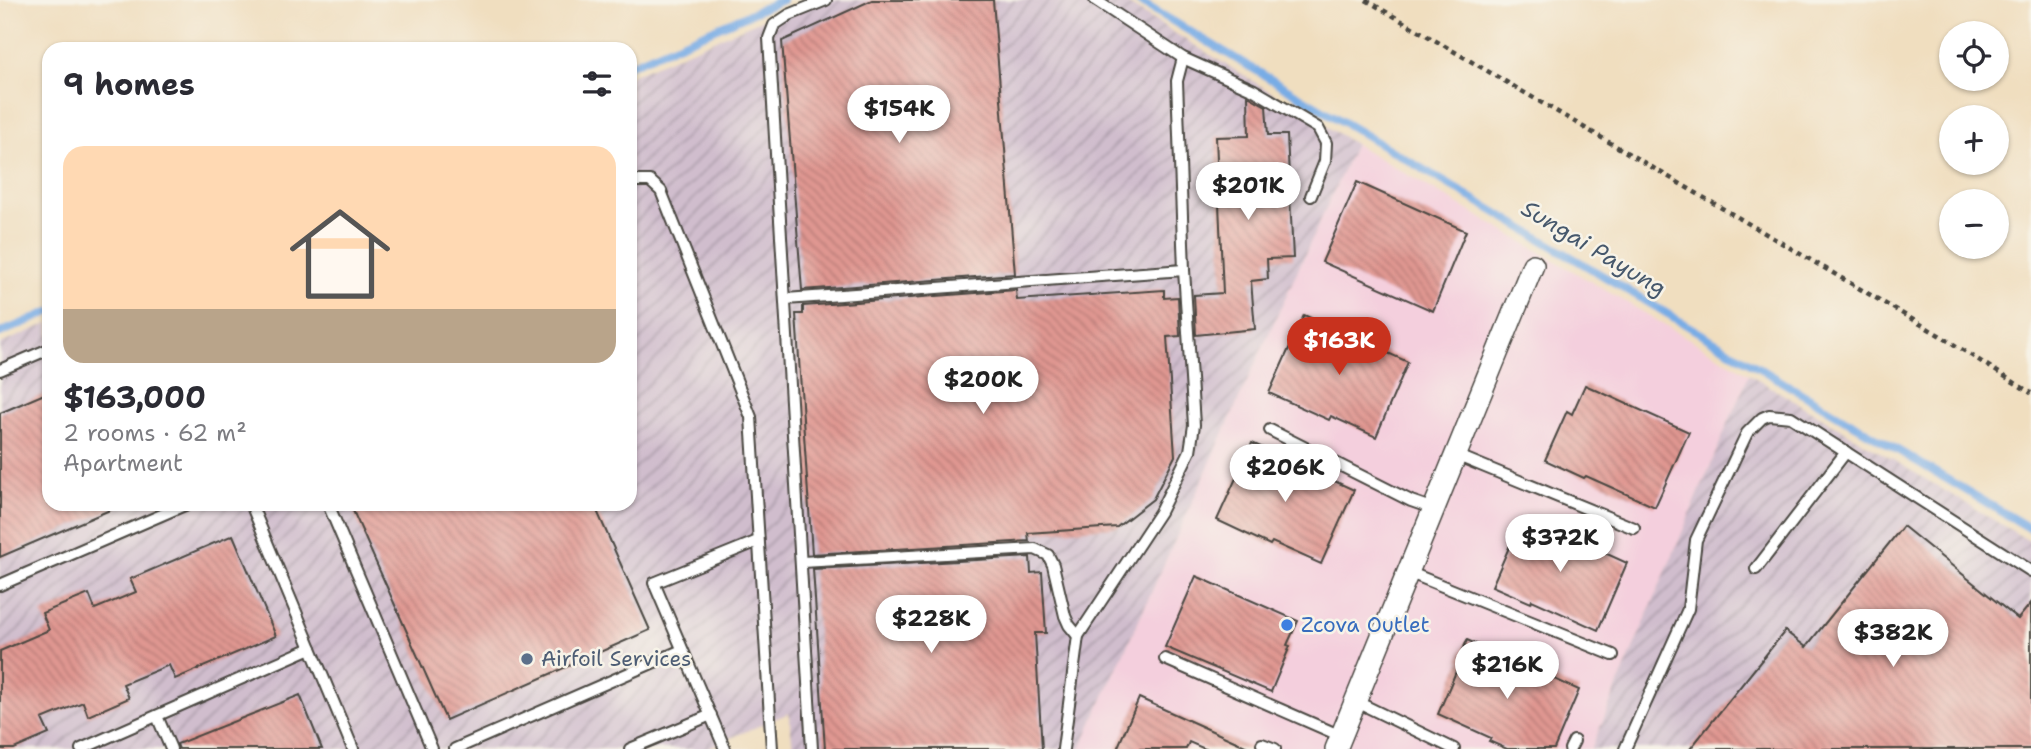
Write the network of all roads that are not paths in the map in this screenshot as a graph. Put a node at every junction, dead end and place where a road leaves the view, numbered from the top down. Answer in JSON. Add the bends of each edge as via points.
{"nodes":[{"id":1,"x":826,"y":0,"type":"edge"},
{"id":2,"x":1095,"y":0,"type":"edge"},
{"id":3,"x":1183,"y":58,"type":"junction"},
{"id":4,"x":637,"y":180,"type":"edge"},
{"id":5,"x":1311,"y":196,"type":"dead end"},
{"id":6,"x":1533,"y":265,"type":"dead end"},
{"id":7,"x":1184,"y":270,"type":"junction"},
{"id":8,"x":786,"y":299,"type":"junction"},
{"id":9,"x":42,"y":352,"type":"edge"},
{"id":10,"x":0,"y":370,"type":"edge"},
{"id":11,"x":1269,"y":430,"type":"dead end"},
{"id":12,"x":1846,"y":452,"type":"junction"},
{"id":13,"x":1456,"y":455,"type":"junction"},
{"id":14,"x":1434,"y":509,"type":"junction"},
{"id":15,"x":171,"y":511,"type":"edge"},
{"id":16,"x":254,"y":511,"type":"edge"},
{"id":17,"x":331,"y":511,"type":"edge"},
{"id":18,"x":1634,"y":528,"type":"dead end"},
{"id":19,"x":758,"y":541,"type":"junction"},
{"id":20,"x":802,"y":562,"type":"junction"},
{"id":21,"x":1756,"y":569,"type":"dead end"},
{"id":22,"x":2031,"y":571,"type":"edge"},
{"id":23,"x":1408,"y":572,"type":"junction"},
{"id":24,"x":0,"y":585,"type":"edge"},
{"id":25,"x":1078,"y":636,"type":"junction"},
{"id":26,"x":311,"y":649,"type":"junction"},
{"id":27,"x":682,"y":650,"type":"junction"},
{"id":28,"x":1613,"y":655,"type":"dead end"},
{"id":29,"x":1165,"y":659,"type":"dead end"},
{"id":30,"x":1355,"y":701,"type":"junction"},
{"id":31,"x":711,"y":715,"type":"junction"},
{"id":32,"x":156,"y":716,"type":"junction"},
{"id":33,"x":1338,"y":743,"type":"edge"},
{"id":34,"x":1262,"y":744,"type":"dead end"},
{"id":35,"x":81,"y":749,"type":"edge"},
{"id":36,"x":171,"y":749,"type":"edge"},
{"id":37,"x":353,"y":749,"type":"edge"},
{"id":38,"x":432,"y":749,"type":"edge"},
{"id":39,"x":455,"y":749,"type":"edge"},
{"id":40,"x":630,"y":749,"type":"edge"},
{"id":41,"x":725,"y":749,"type":"edge"},
{"id":42,"x":772,"y":749,"type":"edge"},
{"id":43,"x":812,"y":749,"type":"edge"},
{"id":44,"x":1063,"y":749,"type":"edge"},
{"id":45,"x":1275,"y":749,"type":"edge"},
{"id":46,"x":1454,"y":749,"type":"edge"},
{"id":47,"x":1625,"y":749,"type":"edge"}],
"edges":[{"from":1,"to":8,"type":"lane","via":[[774,25],[769,38]]},
{"from":2,"to":3,"type":"lane"},
{"from":3,"to":5,"type":"lane","via":[[1254,90],[1318,128],[1326,143],[1325,161]]},
{"from":3,"to":7,"type":"lane","via":[[1177,80]]},
{"from":4,"to":19,"type":"lane","via":[[650,181],[661,191],[751,417]]},
{"from":6,"to":13,"type":"street"},
{"from":7,"to":8,"type":"lane"},
{"from":7,"to":25,"type":"lane","via":[[1194,425],[1190,451],[1160,512]]},
{"from":8,"to":20,"type":"lane"},
{"from":9,"to":10,"type":"lane"},
{"from":11,"to":14,"type":"lane"},
{"from":12,"to":21,"type":"lane"},
{"from":12,"to":22,"type":"lane"},
{"from":12,"to":47,"type":"lane","via":[[1791,417],[1769,415],[1748,433],[1696,540],[1688,608]]},
{"from":13,"to":14,"type":"street"},
{"from":13,"to":18,"type":"lane"},
{"from":14,"to":23,"type":"street"},
{"from":15,"to":24,"type":"lane"},
{"from":16,"to":26,"type":"lane"},
{"from":17,"to":38,"type":"lane"},
{"from":19,"to":27,"type":"lane","via":[[654,583]]},
{"from":19,"to":42,"type":"lane"},
{"from":20,"to":25,"type":"lane","via":[[1035,549],[1048,555],[1053,565],[1065,616]]},
{"from":20,"to":43,"type":"lane"},
{"from":23,"to":28,"type":"lane"},
{"from":23,"to":30,"type":"street"},
{"from":25,"to":44,"type":"lane"},
{"from":26,"to":32,"type":"lane"},
{"from":26,"to":37,"type":"lane"},
{"from":27,"to":31,"type":"lane"},
{"from":27,"to":39,"type":"lane"},
{"from":29,"to":33,"type":"lane"},
{"from":30,"to":33,"type":"street"},
{"from":30,"to":46,"type":"lane"},
{"from":31,"to":40,"type":"lane"},
{"from":31,"to":41,"type":"lane"},
{"from":32,"to":35,"type":"lane"},
{"from":32,"to":36,"type":"lane"},
{"from":34,"to":45,"type":"lane"}]}
